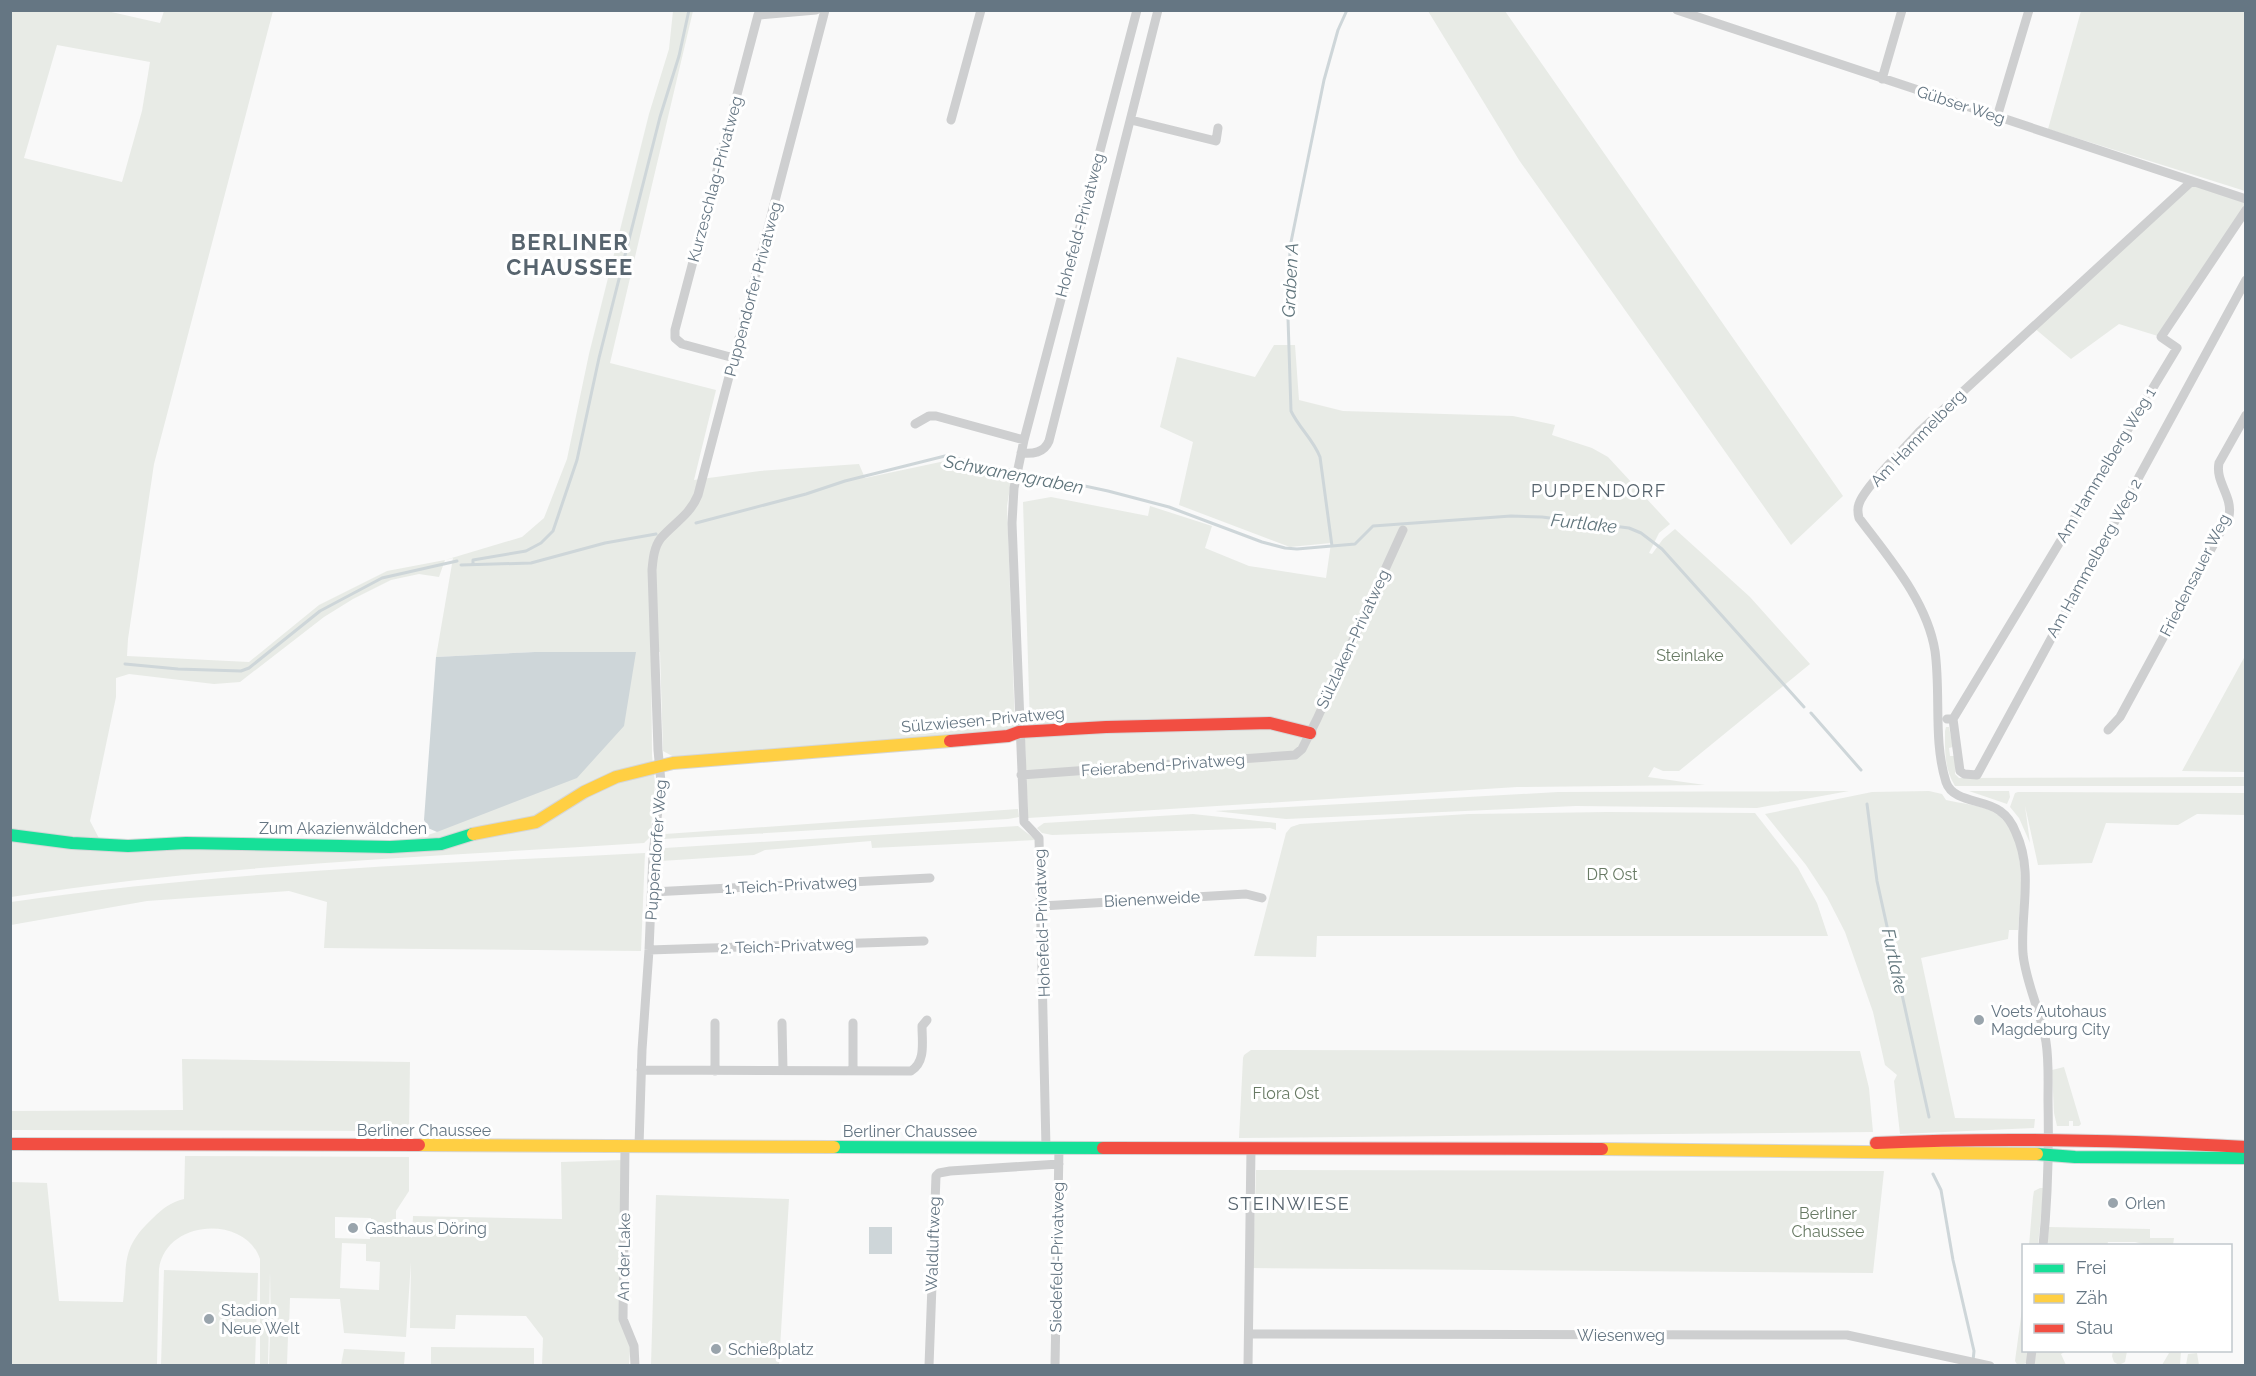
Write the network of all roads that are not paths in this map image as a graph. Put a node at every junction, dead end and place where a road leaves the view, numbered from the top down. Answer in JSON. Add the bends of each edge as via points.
{"nodes":[{"id":1,"x":816,"y":10,"type":"edge"},
{"id":2,"x":825,"y":10,"type":"edge"},
{"id":3,"x":981,"y":10,"type":"edge"},
{"id":4,"x":1137,"y":10,"type":"edge"},
{"id":5,"x":1158,"y":10,"type":"edge"},
{"id":6,"x":1677,"y":10,"type":"edge"},
{"id":7,"x":1902,"y":10,"type":"edge"},
{"id":8,"x":2029,"y":10,"type":"edge"},
{"id":9,"x":1882,"y":79,"type":"junction"},
{"id":10,"x":1997,"y":117,"type":"junction"},
{"id":11,"x":951,"y":120,"type":"dead end"},
{"id":12,"x":1131,"y":120,"type":"junction"},
{"id":13,"x":1218,"y":128,"type":"dead end"},
{"id":14,"x":2192,"y":181,"type":"junction"},
{"id":15,"x":2246,"y":199,"type":"edge"},
{"id":16,"x":2246,"y":210,"type":"edge"},
{"id":17,"x":2246,"y":280,"type":"edge"},
{"id":18,"x":734,"y":358,"type":"junction"},
{"id":19,"x":2246,"y":415,"type":"edge"},
{"id":20,"x":915,"y":424,"type":"dead end"},
{"id":21,"x":1024,"y":440,"type":"junction"},
{"id":22,"x":1020,"y":457,"type":"junction"},
{"id":23,"x":1404,"y":530,"type":"dead end"},
{"id":24,"x":654,"y":553,"type":"joint"},
{"id":25,"x":1939,"y":719,"type":"junction"},
{"id":26,"x":1953,"y":719,"type":"junction"},
{"id":27,"x":2108,"y":730,"type":"dead end"},
{"id":28,"x":1019,"y":732,"type":"junction"},
{"id":29,"x":1310,"y":733,"type":"junction"},
{"id":30,"x":1302,"y":749,"type":"joint"},
{"id":31,"x":660,"y":766,"type":"junction"},
{"id":32,"x":1021,"y":775,"type":"junction"},
{"id":33,"x":10,"y":835,"type":"edge"},
{"id":34,"x":930,"y":878,"type":"dead end"},
{"id":35,"x":652,"y":892,"type":"junction"},
{"id":36,"x":1262,"y":898,"type":"dead end"},
{"id":37,"x":1042,"y":906,"type":"junction"},
{"id":38,"x":924,"y":941,"type":"dead end"},
{"id":39,"x":649,"y":950,"type":"junction"},
{"id":40,"x":927,"y":1020,"type":"dead end"},
{"id":41,"x":715,"y":1023,"type":"dead end"},
{"id":42,"x":782,"y":1023,"type":"dead end"},
{"id":43,"x":853,"y":1023,"type":"dead end"},
{"id":44,"x":641,"y":1070,"type":"junction"},
{"id":45,"x":783,"y":1070,"type":"junction"},
{"id":46,"x":715,"y":1071,"type":"junction"},
{"id":47,"x":853,"y":1071,"type":"junction"},
{"id":48,"x":2049,"y":1139,"type":"junction"},
{"id":49,"x":10,"y":1144,"type":"edge"},
{"id":50,"x":625,"y":1146,"type":"junction"},
{"id":51,"x":639,"y":1146,"type":"junction"},
{"id":52,"x":2246,"y":1147,"type":"edge"},
{"id":53,"x":1053,"y":1148,"type":"junction"},
{"id":54,"x":1251,"y":1148,"type":"junction"},
{"id":55,"x":1809,"y":1150,"type":"junction"},
{"id":56,"x":2049,"y":1155,"type":"junction"},
{"id":57,"x":2246,"y":1158,"type":"edge"},
{"id":58,"x":1059,"y":1164,"type":"junction"},
{"id":59,"x":2043,"y":1244,"type":"edge"},
{"id":60,"x":1249,"y":1334,"type":"junction"},
{"id":61,"x":635,"y":1365,"type":"edge"},
{"id":62,"x":929,"y":1365,"type":"edge"},
{"id":63,"x":1055,"y":1365,"type":"edge"},
{"id":64,"x":1248,"y":1365,"type":"edge"},
{"id":65,"x":1990,"y":1365,"type":"edge"}],
"edges":[{"from":1,"to":18,"type":"street","name":"Kurzeschlag-Privatweg","via":[[758,15],[675,330],[675,338],[682,344]]},
{"from":2,"to":18,"type":"street","name":"Puppendorfer Privatweg"},
{"from":3,"to":11,"type":"street"},
{"from":4,"to":21,"type":"street","name":"Hohefeld-Privatweg"},
{"from":5,"to":12,"type":"street","name":"Hohefeld-Privatweg"},
{"from":6,"to":9,"type":"street","name":"Gübser Weg"},
{"from":7,"to":9,"type":"street"},
{"from":8,"to":10,"type":"street"},
{"from":9,"to":10,"type":"street","name":"Gübser Weg"},
{"from":10,"to":14,"type":"street","name":"Gübser Weg"},
{"from":12,"to":13,"type":"street","via":[[1216,141]]},
{"from":12,"to":22,"type":"street","name":"Hohefeld-Privatweg","via":[[1049,441],[1040,452]]},
{"from":14,"to":15,"type":"street","name":"Gübser Weg"},
{"from":14,"to":25,"type":"street","name":"Am Hammelberg","via":[[1920,431],[1860,500],[1859,518],[1916,599],[1929,628],[1935,652]]},
{"from":16,"to":26,"type":"street","name":"Am Hammelberg Weg 1","via":[[2161,337],[2177,348]]},
{"from":17,"to":26,"type":"street","name":"Am Hammelberg Weg 2","via":[[1977,775],[1960,771]]},
{"from":18,"to":24,"type":"street","name":"Puppendorfer Privatweg","via":[[694,504],[660,539]]},
{"from":19,"to":27,"type":"street","name":"Friedensauer Weg","via":[[2219,463],[2218,476],[2230,501],[2229,516],[2120,717]]},
{"from":20,"to":21,"type":"street","via":[[936,416]]},
{"from":21,"to":22,"type":"street","name":"Hohefeld-Privatweg"},
{"from":22,"to":28,"type":"street","name":"Hohefeld-Privatweg","via":[[1012,523]]},
{"from":23,"to":29,"type":"street","name":"Sülzlaken-Privatweg"},
{"from":24,"to":31,"type":"street","name":"Puppendorfer Weg"},
{"from":25,"to":26,"type":"street"},
{"from":25,"to":48,"type":"street","name":"Am Hammelberg","via":[[1942,765],[1948,787],[1958,795],[2002,812],[2016,833],[2025,860],[2024,960],[2046,1040]]},
{"from":28,"to":29,"type":"main road","name":"Sülzwiesen-Privatweg","via":[[1270,723]]},
{"from":28,"to":31,"type":"main road","name":"Sülzwiesen-Privatweg"},
{"from":28,"to":32,"type":"street","name":"Hohefeld-Privatweg"},
{"from":29,"to":30,"type":"street","name":"Sülzlaken-Privatweg"},
{"from":30,"to":32,"type":"street","name":"Feierabend-Privatweg","via":[[1295,755]]},
{"from":31,"to":33,"type":"main road","name":"Zum Akazienwäldchen","via":[[616,777],[536,822],[441,844],[128,846]]},
{"from":31,"to":35,"type":"street","name":"Puppendorfer Weg"},
{"from":32,"to":37,"type":"street","name":"Hohefeld-Privatweg","via":[[1024,822],[1039,838]]},
{"from":34,"to":35,"type":"street","name":"1. Teich-Privatweg"},
{"from":35,"to":39,"type":"street","name":"Puppendorfer Weg"},
{"from":36,"to":37,"type":"street","name":"Bienenweide","via":[[1246,894]]},
{"from":37,"to":53,"type":"street","name":"Hohefeld-Privatweg"},
{"from":38,"to":39,"type":"street","name":"2. Teich-Privatweg"},
{"from":39,"to":44,"type":"street","name":"Puppendorfer Weg"},
{"from":40,"to":47,"type":"street","via":[[922,1026],[922,1059],[918,1067],[911,1071]]},
{"from":41,"to":46,"type":"street"},
{"from":42,"to":45,"type":"street"},
{"from":43,"to":47,"type":"street"},
{"from":44,"to":46,"type":"street"},
{"from":44,"to":51,"type":"street","name":"Puppendorfer Weg"},
{"from":45,"to":46,"type":"street"},
{"from":45,"to":47,"type":"street"},
{"from":48,"to":52,"type":"main road","name":"Berliner Chaussee"},
{"from":48,"to":55,"type":"main road","name":"Berliner Chaussee","via":[[1856,1143]]},
{"from":48,"to":56,"type":"street","name":"Am Hammelberg"},
{"from":49,"to":50,"type":"main road","name":"Berliner Chaussee"},
{"from":50,"to":51,"type":"main road","name":"Berliner Chaussee"},
{"from":50,"to":61,"type":"street","name":"An der Lake","via":[[623,1316],[635,1349]]},
{"from":51,"to":53,"type":"main road","name":"Berliner Chaussee"},
{"from":53,"to":54,"type":"main road","name":"Berliner Chaussee"},
{"from":53,"to":58,"type":"street","name":"Siedefeld-Privatweg"},
{"from":54,"to":55,"type":"main road","name":"Berliner Chaussee"},
{"from":54,"to":60,"type":"street"},
{"from":55,"to":56,"type":"main road","name":"Berliner Chaussee"},
{"from":56,"to":57,"type":"main road","name":"Berliner Chaussee"},
{"from":56,"to":59,"type":"street"},
{"from":58,"to":62,"type":"street","name":"Waldluftweg","via":[[937,1174]]},
{"from":58,"to":63,"type":"street","name":"Siedefeld-Privatweg"},
{"from":60,"to":64,"type":"street"},
{"from":60,"to":65,"type":"street","name":"Wiesenweg","via":[[1847,1335]]}]}
